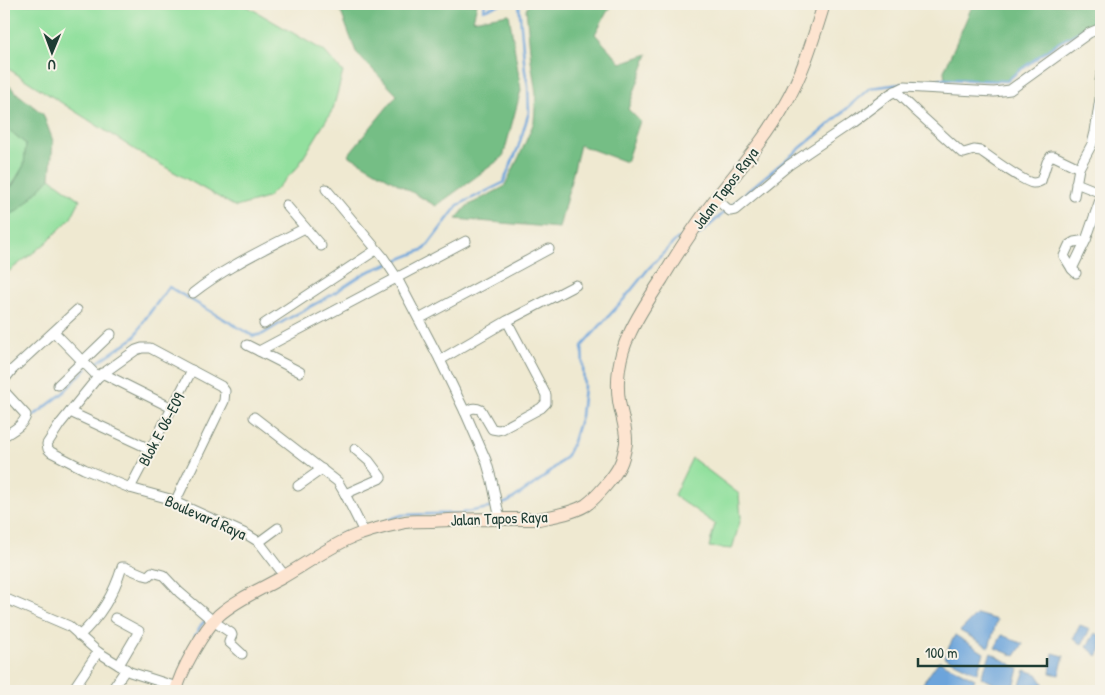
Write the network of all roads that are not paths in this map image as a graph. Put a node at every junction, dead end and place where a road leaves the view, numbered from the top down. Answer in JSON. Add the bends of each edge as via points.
{"nodes":[{"id":1,"x":824,"y":4,"type":"edge"},
{"id":2,"x":1101,"y":28,"type":"edge"},
{"id":3,"x":1101,"y":75,"type":"edge"},
{"id":4,"x":895,"y":91,"type":"junction"},
{"id":5,"x":1101,"y":98,"type":"edge"},
{"id":6,"x":1080,"y":168,"type":"junction"},
{"id":7,"x":1076,"y":183,"type":"junction"},
{"id":8,"x":326,"y":190,"type":"dead end"},
{"id":9,"x":1101,"y":193,"type":"edge"},
{"id":10,"x":1074,"y":196,"type":"dead end"},
{"id":11,"x":1101,"y":197,"type":"edge"},
{"id":12,"x":286,"y":205,"type":"dead end"},
{"id":13,"x":723,"y":205,"type":"junction"},
{"id":14,"x":305,"y":228,"type":"junction"},
{"id":15,"x":1086,"y":240,"type":"junction"},
{"id":16,"x":466,"y":241,"type":"dead end"},
{"id":17,"x":321,"y":246,"type":"dead end"},
{"id":18,"x":549,"y":249,"type":"dead end"},
{"id":19,"x":376,"y":250,"type":"junction"},
{"id":20,"x":395,"y":275,"type":"junction"},
{"id":21,"x":576,"y":285,"type":"dead end"},
{"id":22,"x":193,"y":294,"type":"dead end"},
{"id":23,"x":77,"y":310,"type":"dead end"},
{"id":24,"x":419,"y":319,"type":"junction"},
{"id":25,"x":507,"y":321,"type":"junction"},
{"id":26,"x":264,"y":324,"type":"dead end"},
{"id":27,"x":54,"y":332,"type":"junction"},
{"id":28,"x":111,"y":334,"type":"dead end"},
{"id":29,"x":247,"y":346,"type":"dead end"},
{"id":30,"x":259,"y":350,"type":"junction"},
{"id":31,"x":440,"y":360,"type":"junction"},
{"id":32,"x":93,"y":370,"type":"junction"},
{"id":33,"x":192,"y":370,"type":"junction"},
{"id":34,"x":300,"y":372,"type":"dead end"},
{"id":35,"x":4,"y":380,"type":"edge"},
{"id":36,"x":58,"y":385,"type":"dead end"},
{"id":37,"x":4,"y":392,"type":"edge"},
{"id":38,"x":172,"y":408,"type":"junction"},
{"id":39,"x":70,"y":412,"type":"junction"},
{"id":40,"x":465,"y":412,"type":"junction"},
{"id":41,"x":254,"y":416,"type":"dead end"},
{"id":42,"x":4,"y":436,"type":"edge"},
{"id":43,"x":355,"y":449,"type":"dead end"},
{"id":44,"x":150,"y":450,"type":"junction"},
{"id":45,"x":322,"y":469,"type":"junction"},
{"id":46,"x":298,"y":486,"type":"dead end"},
{"id":47,"x":130,"y":488,"type":"junction"},
{"id":48,"x":345,"y":494,"type":"junction"},
{"id":49,"x":175,"y":502,"type":"junction"},
{"id":50,"x":499,"y":515,"type":"junction"},
{"id":51,"x":362,"y":527,"type":"junction"},
{"id":52,"x":278,"y":528,"type":"dead end"},
{"id":53,"x":259,"y":542,"type":"junction"},
{"id":54,"x":283,"y":573,"type":"junction"},
{"id":55,"x":4,"y":598,"type":"edge"},
{"id":56,"x":115,"y":618,"type":"dead end"},
{"id":57,"x":210,"y":618,"type":"junction"},
{"id":58,"x":79,"y":636,"type":"junction"},
{"id":59,"x":98,"y":652,"type":"junction"},
{"id":60,"x":242,"y":654,"type":"dead end"},
{"id":61,"x":123,"y":667,"type":"junction"},
{"id":62,"x":176,"y":688,"type":"edge"},
{"id":63,"x":72,"y":691,"type":"edge"},
{"id":64,"x":111,"y":691,"type":"edge"}],
"edges":[{"from":1,"to":13,"type":"main road","name":"Jalan Tapos Raya","via":[[799,78]]},
{"from":2,"to":4,"type":"street","via":[[1089,33],[1010,90],[906,87]]},
{"from":3,"to":5,"type":"street"},
{"from":4,"to":6,"type":"street","via":[[961,152],[981,151],[1031,182],[1041,181],[1051,156]]},
{"from":4,"to":13,"type":"street","via":[[735,210]]},
{"from":5,"to":6,"type":"street","via":[[1092,144]]},
{"from":6,"to":7,"type":"street"},
{"from":7,"to":9,"type":"street"},
{"from":7,"to":10,"type":"street"},
{"from":8,"to":19,"type":"street"},
{"from":11,"to":15,"type":"street"},
{"from":12,"to":14,"type":"street"},
{"from":13,"to":50,"type":"main road","name":"Jalan Tapos Raya","via":[[688,238],[628,336],[618,379],[626,442],[620,464],[602,489],[576,510],[552,517]]},
{"from":14,"to":17,"type":"street"},
{"from":14,"to":22,"type":"street","via":[[236,265]]},
{"from":15,"to":15,"type":"street","via":[[1069,245],[1064,256],[1074,271]]},
{"from":16,"to":20,"type":"street"},
{"from":18,"to":24,"type":"street"},
{"from":19,"to":20,"type":"street"},
{"from":19,"to":26,"type":"street"},
{"from":20,"to":24,"type":"street"},
{"from":20,"to":30,"type":"street"},
{"from":21,"to":25,"type":"street"},
{"from":23,"to":27,"type":"street"},
{"from":24,"to":31,"type":"street"},
{"from":25,"to":31,"type":"street"},
{"from":25,"to":40,"type":"street","via":[[546,395],[546,403],[498,430],[492,429],[481,410],[471,408]]},
{"from":27,"to":32,"type":"street"},
{"from":27,"to":35,"type":"street"},
{"from":28,"to":32,"type":"street"},
{"from":29,"to":30,"type":"street"},
{"from":30,"to":34,"type":"street"},
{"from":31,"to":40,"type":"street"},
{"from":32,"to":33,"type":"street","via":[[146,347]]},
{"from":32,"to":36,"type":"street"},
{"from":32,"to":38,"type":"street"},
{"from":32,"to":39,"type":"street"},
{"from":33,"to":38,"type":"street","name":"Blok E 06-E09"},
{"from":33,"to":49,"type":"street","via":[[222,386],[226,395]]},
{"from":37,"to":42,"type":"street","via":[[26,415],[24,422]]},
{"from":38,"to":44,"type":"street","name":"Blok E 06-E09"},
{"from":39,"to":44,"type":"street"},
{"from":39,"to":47,"type":"street","name":"Boulevard Raya","via":[[48,442],[49,451]]},
{"from":40,"to":50,"type":"street","via":[[486,460]]},
{"from":41,"to":45,"type":"street"},
{"from":43,"to":48,"type":"street","via":[[381,477]]},
{"from":44,"to":47,"type":"street","name":"Blok E 06-E09"},
{"from":45,"to":46,"type":"street"},
{"from":45,"to":48,"type":"street","via":[[338,482]]},
{"from":47,"to":49,"type":"street","name":"Boulevard Raya"},
{"from":48,"to":51,"type":"street"},
{"from":49,"to":53,"type":"street","name":"Boulevard Raya"},
{"from":50,"to":51,"type":"main road","name":"Jalan Tapos Raya"},
{"from":51,"to":54,"type":"main road","name":"Jalan Tapos Raya"},
{"from":52,"to":53,"type":"street","name":"Boulevard Raya"},
{"from":53,"to":54,"type":"street"},
{"from":54,"to":57,"type":"main road","name":"Jalan Tapos Raya"},
{"from":55,"to":58,"type":"street","via":[[60,621]]},
{"from":56,"to":61,"type":"street","via":[[139,632]]},
{"from":57,"to":58,"type":"street","via":[[163,575],[152,572],[148,576],[125,566],[109,600]]},
{"from":57,"to":60,"type":"street","via":[[232,634],[229,642]]},
{"from":57,"to":62,"type":"main road","name":"Jalan Tapos Raya"},
{"from":58,"to":59,"type":"street"},
{"from":59,"to":61,"type":"street"},
{"from":59,"to":63,"type":"street"},
{"from":61,"to":62,"type":"street"},
{"from":61,"to":64,"type":"street"}]}
